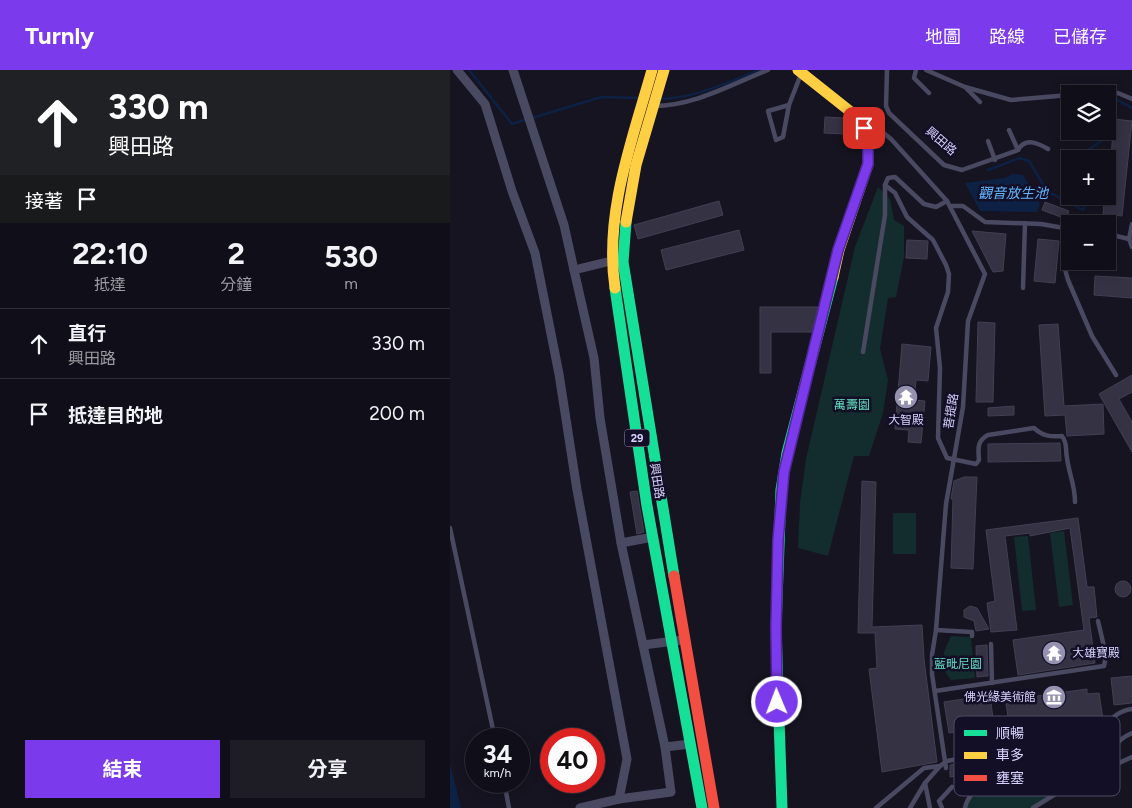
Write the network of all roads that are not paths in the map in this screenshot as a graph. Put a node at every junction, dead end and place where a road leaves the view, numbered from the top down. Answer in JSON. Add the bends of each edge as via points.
{"nodes":[{"id":1,"x":457,"y":70,"type":"edge"},
{"id":2,"x":513,"y":70,"type":"edge"},
{"id":3,"x":652,"y":70,"type":"edge"},
{"id":4,"x":664,"y":70,"type":"edge"},
{"id":5,"x":768,"y":70,"type":"edge"},
{"id":6,"x":886,"y":70,"type":"edge"},
{"id":7,"x":916,"y":70,"type":"edge"},
{"id":8,"x":926,"y":70,"type":"edge"},
{"id":9,"x":800,"y":71,"type":"edge"},
{"id":10,"x":965,"y":87,"type":"junction"},
{"id":11,"x":929,"y":93,"type":"dead end"},
{"id":12,"x":1116,"y":93,"type":"edge"},
{"id":13,"x":1061,"y":96,"type":"edge"},
{"id":14,"x":1132,"y":99,"type":"edge"},
{"id":15,"x":980,"y":102,"type":"dead end"},
{"id":16,"x":653,"y":106,"type":"junction"},
{"id":17,"x":789,"y":106,"type":"junction"},
{"id":18,"x":864,"y":128,"type":"junction"},
{"id":19,"x":1009,"y":130,"type":"dead end"},
{"id":20,"x":988,"y":141,"type":"dead end"},
{"id":21,"x":1048,"y":148,"type":"dead end"},
{"id":22,"x":1018,"y":150,"type":"junction"},
{"id":23,"x":995,"y":160,"type":"junction"},
{"id":24,"x":885,"y":185,"type":"junction"},
{"id":25,"x":948,"y":204,"type":"junction"},
{"id":26,"x":1025,"y":222,"type":"junction"},
{"id":27,"x":1132,"y":224,"type":"edge"},
{"id":28,"x":1061,"y":227,"type":"edge"},
{"id":29,"x":1116,"y":236,"type":"edge"},
{"id":30,"x":1129,"y":239,"type":"junction"},
{"id":31,"x":1132,"y":246,"type":"edge"},
{"id":32,"x":611,"y":261,"type":"junction"},
{"id":33,"x":574,"y":270,"type":"junction"},
{"id":34,"x":1065,"y":270,"type":"edge"},
{"id":35,"x":1023,"y":288,"type":"dead end"},
{"id":36,"x":863,"y":352,"type":"dead end"},
{"id":37,"x":1116,"y":375,"type":"dead end"},
{"id":38,"x":652,"y":434,"type":"junction"},
{"id":39,"x":637,"y":438,"type":"junction"},
{"id":40,"x":954,"y":459,"type":"junction"},
{"id":41,"x":1075,"y":502,"type":"dead end"},
{"id":42,"x":450,"y":528,"type":"edge"},
{"id":43,"x":653,"y":537,"type":"junction"},
{"id":44,"x":621,"y":543,"type":"junction"},
{"id":45,"x":670,"y":550,"type":"junction"},
{"id":46,"x":656,"y":553,"type":"junction"},
{"id":47,"x":1098,"y":621,"type":"dead end"},
{"id":48,"x":936,"y":630,"type":"junction"},
{"id":49,"x":972,"y":636,"type":"dead end"},
{"id":50,"x":678,"y":641,"type":"junction"},
{"id":51,"x":991,"y":644,"type":"dead end"},
{"id":52,"x":642,"y":645,"type":"junction"},
{"id":53,"x":992,"y":683,"type":"junction"},
{"id":54,"x":935,"y":691,"type":"junction"},
{"id":55,"x":1132,"y":709,"type":"edge"},
{"id":56,"x":1116,"y":716,"type":"edge"},
{"id":57,"x":493,"y":728,"type":"edge"},
{"id":58,"x":1132,"y":733,"type":"edge"},
{"id":59,"x":1120,"y":742,"type":"edge"},
{"id":60,"x":690,"y":744,"type":"junction"},
{"id":61,"x":665,"y":747,"type":"junction"},
{"id":62,"x":1132,"y":757,"type":"edge"},
{"id":63,"x":954,"y":760,"type":"edge"},
{"id":64,"x":946,"y":761,"type":"junction"},
{"id":65,"x":1120,"y":762,"type":"edge"},
{"id":66,"x":940,"y":766,"type":"junction"},
{"id":67,"x":946,"y":768,"type":"dead end"},
{"id":68,"x":925,"y":783,"type":"junction"},
{"id":69,"x":952,"y":787,"type":"dead end"},
{"id":70,"x":506,"y":793,"type":"edge"},
{"id":71,"x":971,"y":796,"type":"edge"},
{"id":72,"x":1052,"y":796,"type":"edge"},
{"id":73,"x":619,"y":799,"type":"junction"},
{"id":74,"x":509,"y":808,"type":"edge"},
{"id":75,"x":580,"y":808,"type":"edge"},
{"id":76,"x":702,"y":808,"type":"edge"},
{"id":77,"x":714,"y":808,"type":"edge"},
{"id":78,"x":782,"y":808,"type":"edge"},
{"id":79,"x":876,"y":808,"type":"edge"},
{"id":80,"x":910,"y":808,"type":"edge"},
{"id":81,"x":930,"y":808,"type":"edge"},
{"id":82,"x":942,"y":808,"type":"edge"},
{"id":83,"x":965,"y":808,"type":"edge"},
{"id":84,"x":1033,"y":808,"type":"edge"}],
"edges":[{"from":1,"to":73,"type":"street","via":[[485,104],[535,253],[628,759]]},
{"from":2,"to":33,"type":"street","via":[[564,225]]},
{"from":3,"to":32,"type":"main road","name":"興田路","number":"29","via":[[615,204]]},
{"from":4,"to":16,"type":"main road","name":"興田路","number":"29"},
{"from":5,"to":16,"type":"lane","via":[[696,99],[669,106]]},
{"from":6,"to":23,"type":"lane","name":"興田路","via":[[886,106],[889,113],[944,165],[962,170]]},
{"from":7,"to":11,"type":"lane","via":[[914,78]]},
{"from":8,"to":10,"type":"lane"},
{"from":9,"to":17,"type":"lane"},
{"from":9,"to":18,"type":"main road","via":[[861,120]]},
{"from":10,"to":13,"type":"lane","via":[[1011,100]]},
{"from":10,"to":15,"type":"lane"},
{"from":12,"to":14,"type":"lane"},
{"from":16,"to":38,"type":"main road","name":"興田路","number":"29","via":[[637,163],[623,234],[623,262]]},
{"from":17,"to":17,"type":"lane","via":[[768,111],[776,140],[783,137]]},
{"from":18,"to":25,"type":"lane","name":"菩提路","via":[[874,125],[892,139]]},
{"from":18,"to":78,"type":"main road","via":[[868,137],[868,164],[838,250],[787,453],[779,516],[776,628]]},
{"from":19,"to":22,"type":"lane"},
{"from":20,"to":23,"type":"lane"},
{"from":21,"to":22,"type":"lane","name":"興田路","via":[[1028,142]]},
{"from":22,"to":23,"type":"lane","name":"興田路"},
{"from":24,"to":25,"type":"lane","via":[[888,178],[896,177],[924,204],[936,208]]},
{"from":24,"to":36,"type":"lane","via":[[885,215]]},
{"from":24,"to":40,"type":"lane","via":[[895,193],[907,217],[933,240],[946,265],[948,292],[936,328],[940,368],[938,438],[947,458]]},
{"from":25,"to":26,"type":"lane","via":[[963,206],[985,222]]},
{"from":25,"to":40,"type":"lane","name":"菩提路","via":[[985,274],[968,321],[963,407]]},
{"from":26,"to":28,"type":"lane"},
{"from":26,"to":35,"type":"lane"},
{"from":27,"to":30,"type":"lane"},
{"from":29,"to":30,"type":"lane"},
{"from":30,"to":31,"type":"lane"},
{"from":32,"to":33,"type":"street"},
{"from":32,"to":39,"type":"main road","name":"興田路","number":"29"},
{"from":33,"to":44,"type":"street","via":[[594,358],[600,418]]},
{"from":34,"to":37,"type":"lane","via":[[1092,336]]},
{"from":38,"to":39,"type":"main road"},
{"from":38,"to":45,"type":"main road","name":"興田路","number":"29"},
{"from":39,"to":43,"type":"main road","name":"興田路","number":"29"},
{"from":40,"to":41,"type":"lane","via":[[978,462],[978,444],[988,434],[1034,428],[1050,437],[1062,436],[1067,442]]},
{"from":40,"to":48,"type":"lane","name":"菩提路","via":[[946,504]]},
{"from":42,"to":57,"type":"lane"},
{"from":43,"to":44,"type":"street"},
{"from":43,"to":46,"type":"main road","name":"興田路","number":"29"},
{"from":44,"to":52,"type":"street"},
{"from":45,"to":46,"type":"main road"},
{"from":45,"to":50,"type":"main road","name":"興田路","number":"29"},
{"from":46,"to":50,"type":"main road","name":"興田路","number":"29"},
{"from":47,"to":53,"type":"lane","via":[[1106,654],[1104,666]]},
{"from":48,"to":49,"type":"lane","via":[[972,632]]},
{"from":48,"to":54,"type":"lane","name":"菩提路","via":[[932,655]]},
{"from":50,"to":52,"type":"street"},
{"from":50,"to":60,"type":"main road","name":"興田路","number":"29"},
{"from":50,"to":77,"type":"main road","name":"興田路","number":"29"},
{"from":51,"to":53,"type":"lane"},
{"from":52,"to":61,"type":"street"},
{"from":53,"to":54,"type":"lane"},
{"from":54,"to":64,"type":"lane","name":"菩提路"},
{"from":55,"to":56,"type":"lane"},
{"from":58,"to":59,"type":"lane"},
{"from":60,"to":61,"type":"street"},
{"from":60,"to":76,"type":"main road","name":"興田路","number":"29"},
{"from":61,"to":73,"type":"street","via":[[671,792]]},
{"from":62,"to":65,"type":"lane"},
{"from":63,"to":64,"type":"lane"},
{"from":64,"to":66,"type":"lane"},
{"from":64,"to":67,"type":"lane","name":"菩提路"},
{"from":66,"to":68,"type":"lane"},
{"from":66,"to":79,"type":"lane","via":[[924,768]]},
{"from":68,"to":80,"type":"lane"},
{"from":68,"to":81,"type":"lane"},
{"from":69,"to":82,"type":"lane","via":[[939,801]]},
{"from":70,"to":74,"type":"lane"},
{"from":71,"to":83,"type":"lane"},
{"from":72,"to":84,"type":"lane"},
{"from":73,"to":75,"type":"street"}]}
